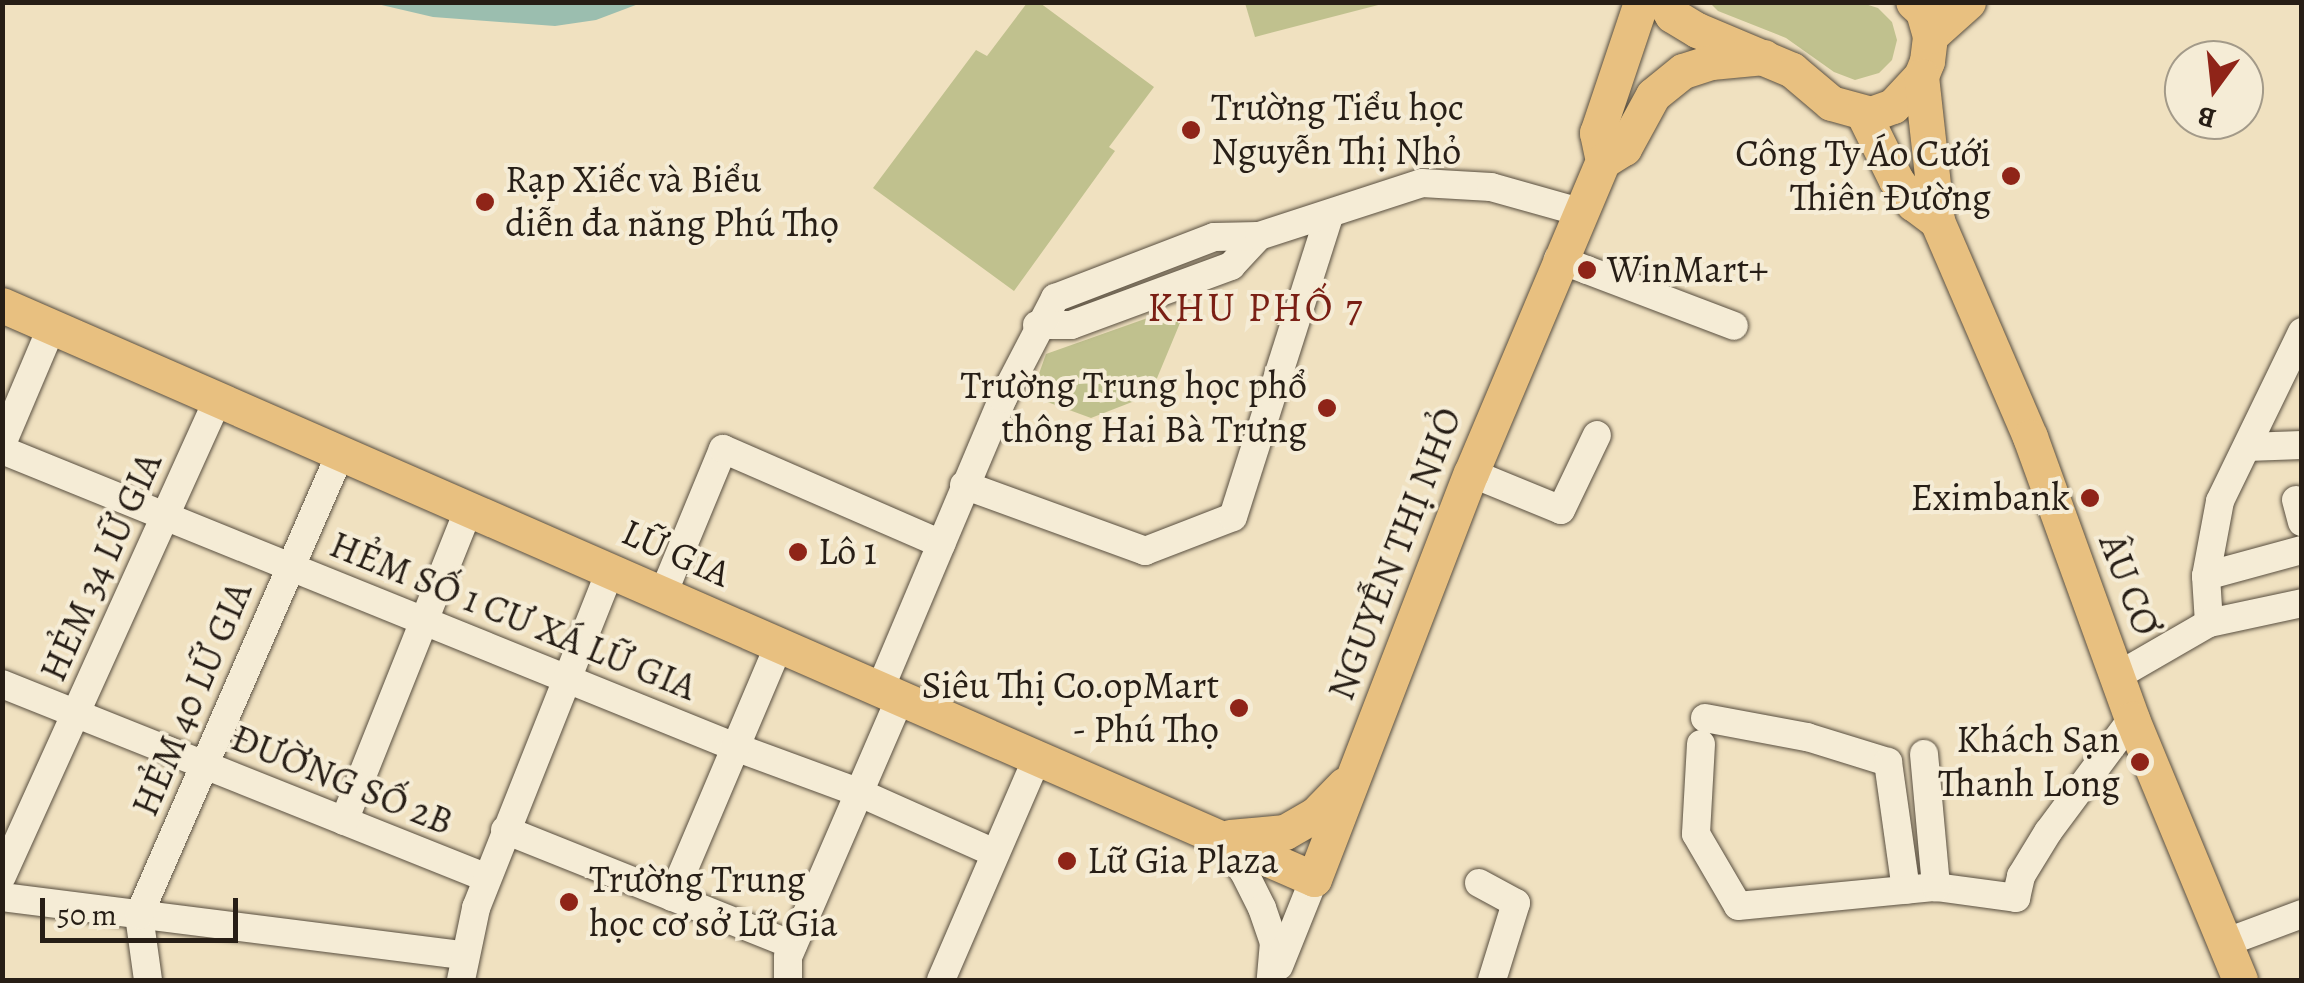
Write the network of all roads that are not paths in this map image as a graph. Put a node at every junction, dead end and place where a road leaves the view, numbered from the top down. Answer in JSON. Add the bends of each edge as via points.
{"nodes":[{"id":1,"x":1641,"y":2,"type":"edge"},
{"id":2,"x":1664,"y":2,"type":"edge"},
{"id":3,"x":1913,"y":2,"type":"edge"},
{"id":4,"x":1968,"y":2,"type":"edge"},
{"id":5,"x":1930,"y":36,"type":"junction"},
{"id":6,"x":1764,"y":58,"type":"junction"},
{"id":7,"x":1921,"y":76,"type":"junction"},
{"id":8,"x":1863,"y":113,"type":"junction"},
{"id":9,"x":1603,"y":161,"type":"junction"},
{"id":10,"x":1580,"y":212,"type":"junction"},
{"id":11,"x":1330,"y":216,"type":"junction"},
{"id":12,"x":1937,"y":221,"type":"junction"},
{"id":13,"x":1558,"y":259,"type":"junction"},
{"id":14,"x":2,"y":304,"type":"edge"},
{"id":15,"x":52,"y":326,"type":"junction"},
{"id":16,"x":1734,"y":326,"type":"dead end"},
{"id":17,"x":2302,"y":332,"type":"edge"},
{"id":18,"x":218,"y":399,"type":"junction"},
{"id":19,"x":1596,"y":434,"type":"dead end"},
{"id":20,"x":2302,"y":444,"type":"edge"},
{"id":21,"x":2,"y":447,"type":"edge"},
{"id":22,"x":2247,"y":448,"type":"junction"},
{"id":23,"x":340,"y":452,"type":"junction"},
{"id":24,"x":1471,"y":473,"type":"junction"},
{"id":25,"x":964,"y":485,"type":"junction"},
{"id":26,"x":469,"y":509,"type":"junction"},
{"id":27,"x":166,"y":515,"type":"junction"},
{"id":28,"x":941,"y":544,"type":"junction"},
{"id":29,"x":2302,"y":550,"type":"edge"},
{"id":30,"x":290,"y":566,"type":"junction"},
{"id":31,"x":610,"y":570,"type":"junction"},
{"id":32,"x":2206,"y":576,"type":"junction"},
{"id":33,"x":663,"y":594,"type":"junction"},
{"id":34,"x":2302,"y":603,"type":"edge"},
{"id":35,"x":423,"y":620,"type":"junction"},
{"id":36,"x":2209,"y":624,"type":"junction"},
{"id":37,"x":779,"y":645,"type":"junction"},
{"id":38,"x":2119,"y":676,"type":"junction"},
{"id":39,"x":568,"y":678,"type":"junction"},
{"id":40,"x":2,"y":684,"type":"edge"},
{"id":41,"x":890,"y":693,"type":"junction"},
{"id":42,"x":76,"y":713,"type":"junction"},
{"id":43,"x":2132,"y":719,"type":"junction"},
{"id":44,"x":734,"y":747,"type":"junction"},
{"id":45,"x":1924,"y":754,"type":"dead end"},
{"id":46,"x":1037,"y":758,"type":"junction"},
{"id":47,"x":205,"y":766,"type":"junction"},
{"id":48,"x":1358,"y":770,"type":"junction"},
{"id":49,"x":860,"y":794,"type":"junction"},
{"id":50,"x":344,"y":821,"type":"junction"},
{"id":51,"x":505,"y":830,"type":"junction"},
{"id":52,"x":1218,"y":837,"type":"junction"},
{"id":53,"x":994,"y":853,"type":"junction"},
{"id":54,"x":2,"y":876,"type":"edge"},
{"id":55,"x":487,"y":878,"type":"junction"},
{"id":56,"x":1314,"y":879,"type":"junction"},
{"id":57,"x":1480,"y":883,"type":"dead end"},
{"id":58,"x":1936,"y":887,"type":"junction"},
{"id":59,"x":1906,"y":890,"type":"junction"},
{"id":60,"x":2,"y":898,"type":"edge"},
{"id":61,"x":672,"y":898,"type":"junction"},
{"id":62,"x":139,"y":914,"type":"junction"},
{"id":63,"x":2302,"y":914,"type":"edge"},
{"id":64,"x":2227,"y":942,"type":"junction"},
{"id":65,"x":793,"y":945,"type":"junction"},
{"id":66,"x":462,"y":968,"type":"edge"},
{"id":67,"x":148,"y":980,"type":"edge"},
{"id":68,"x":788,"y":980,"type":"edge"},
{"id":69,"x":941,"y":980,"type":"edge"},
{"id":70,"x":1272,"y":980,"type":"edge"},
{"id":71,"x":1492,"y":980,"type":"edge"},
{"id":72,"x":2240,"y":980,"type":"edge"}],
"edges":[{"from":1,"to":9,"type":"main road","name":"NGUYỄN THỊ NHỎ","via":[[1597,134]]},
{"from":2,"to":6,"type":"main road","via":[[1697,30]]},
{"from":3,"to":5,"type":"main road"},
{"from":4,"to":5,"type":"main road"},
{"from":5,"to":7,"type":"main road","name":"ÂU CƠ"},
{"from":6,"to":8,"type":"main road","via":[[1792,70],[1831,103]]},
{"from":6,"to":9,"type":"main road","name":"NGUYỄN THỊ NHỎ","via":[[1683,71],[1653,95],[1624,148]]},
{"from":7,"to":8,"type":"main road","via":[[1893,106]]},
{"from":7,"to":12,"type":"main road","name":"ÂU CƠ"},
{"from":8,"to":12,"type":"main road","name":"ÂU CƠ","via":[[1896,180]]},
{"from":9,"to":10,"type":"main road","name":"NGUYỄN THỊ NHỎ"},
{"from":10,"to":11,"type":"street","via":[[1492,187],[1422,183]]},
{"from":10,"to":13,"type":"main road","name":"NGUYỄN THỊ NHỎ"},
{"from":11,"to":25,"type":"street","via":[[1259,236],[1214,237],[1055,298]]},
{"from":11,"to":25,"type":"street","via":[[1232,517],[1145,550]]},
{"from":12,"to":38,"type":"main road","name":"ÂU CƠ","via":[[2024,424]]},
{"from":13,"to":16,"type":"street"},
{"from":13,"to":24,"type":"main road","name":"NGUYỄN THỊ NHỎ"},
{"from":14,"to":15,"type":"main road","name":"LỮ GIA"},
{"from":15,"to":18,"type":"main road","name":"LỮ GIA"},
{"from":15,"to":21,"type":"street"},
{"from":17,"to":22,"type":"street"},
{"from":18,"to":23,"type":"main road","name":"LỮ GIA"},
{"from":18,"to":27,"type":"street","name":"HẺM 34 LỮ GIA"},
{"from":19,"to":24,"type":"street","via":[[1561,510]]},
{"from":20,"to":22,"type":"street"},
{"from":21,"to":27,"type":"street","name":"HẺM SỐ 1 CƯ XÁ LỮ GIA"},
{"from":22,"to":32,"type":"street","via":[[2220,500]]},
{"from":23,"to":26,"type":"main road","name":"LỮ GIA"},
{"from":23,"to":30,"type":"street","name":"HẺM 40 LỮ GIA"},
{"from":24,"to":48,"type":"main road","name":"NGUYỄN THỊ NHỎ"},
{"from":25,"to":28,"type":"street"},
{"from":26,"to":31,"type":"main road","name":"LỮ GIA"},
{"from":26,"to":35,"type":"street"},
{"from":27,"to":30,"type":"street","name":"HẺM SỐ 1 CƯ XÁ LỮ GIA"},
{"from":27,"to":42,"type":"street","name":"HẺM 34 LỮ GIA"},
{"from":28,"to":33,"type":"street","via":[[723,449]]},
{"from":28,"to":41,"type":"street"},
{"from":29,"to":32,"type":"street"},
{"from":30,"to":35,"type":"street","name":"HẺM SỐ 1 CƯ XÁ LỮ GIA"},
{"from":30,"to":47,"type":"street","name":"HẺM 40 LỮ GIA"},
{"from":31,"to":33,"type":"main road","name":"LỮ GIA"},
{"from":31,"to":39,"type":"street"},
{"from":32,"to":36,"type":"street"},
{"from":33,"to":37,"type":"main road","name":"LỮ GIA"},
{"from":34,"to":36,"type":"street"},
{"from":35,"to":39,"type":"street","name":"HẺM SỐ 1 CƯ XÁ LỮ GIA"},
{"from":35,"to":50,"type":"street"},
{"from":36,"to":38,"type":"street"},
{"from":37,"to":41,"type":"main road","name":"LỮ GIA"},
{"from":37,"to":44,"type":"street"},
{"from":38,"to":43,"type":"main road","name":"ÂU CƠ"},
{"from":39,"to":44,"type":"street","name":"HẺM SỐ 1 CƯ XÁ LỮ GIA"},
{"from":39,"to":51,"type":"street"},
{"from":40,"to":42,"type":"street","name":"ĐƯỜNG SỐ 2B"},
{"from":41,"to":46,"type":"main road","name":"LỮ GIA"},
{"from":41,"to":49,"type":"street"},
{"from":42,"to":47,"type":"street","name":"ĐƯỜNG SỐ 2B"},
{"from":42,"to":54,"type":"street","name":"HẺM 34 LỮ GIA"},
{"from":43,"to":58,"type":"street","via":[[2048,832],[2021,876],[2016,898]]},
{"from":43,"to":64,"type":"main road","name":"ÂU CƠ"},
{"from":44,"to":49,"type":"street","name":"HẺM SỐ 1 CƯ XÁ LỮ GIA"},
{"from":44,"to":61,"type":"street"},
{"from":45,"to":58,"type":"street"},
{"from":46,"to":52,"type":"main road","name":"LỮ GIA"},
{"from":46,"to":53,"type":"street"},
{"from":47,"to":50,"type":"street","name":"ĐƯỜNG SỐ 2B"},
{"from":47,"to":62,"type":"street","name":"HẺM 40 LỮ GIA"},
{"from":48,"to":52,"type":"main road","via":[[1315,816],[1286,832]]},
{"from":48,"to":56,"type":"main road","name":"NGUYỄN THỊ NHỎ"},
{"from":49,"to":53,"type":"street","name":"HẺM SỐ 1 CƯ XÁ LỮ GIA"},
{"from":49,"to":65,"type":"street"},
{"from":50,"to":55,"type":"street","name":"ĐƯỜNG SỐ 2B"},
{"from":51,"to":55,"type":"street"},
{"from":51,"to":61,"type":"street"},
{"from":52,"to":56,"type":"main road","name":"LỮ GIA"},
{"from":52,"to":70,"type":"street","via":[[1262,908],[1274,942]]},
{"from":53,"to":69,"type":"street"},
{"from":55,"to":66,"type":"street"},
{"from":56,"to":70,"type":"street","name":"NGUYỄN THỊ NHỎ"},
{"from":57,"to":71,"type":"street","via":[[1516,903]]},
{"from":58,"to":59,"type":"street"},
{"from":59,"to":59,"type":"street","via":[[1888,762],[1806,738],[1703,731],[1696,834],[1738,906]]},
{"from":60,"to":62,"type":"street"},
{"from":61,"to":65,"type":"street"},
{"from":62,"to":66,"type":"street"},
{"from":62,"to":67,"type":"street"},
{"from":63,"to":64,"type":"street"},
{"from":64,"to":72,"type":"main road","name":"ÂU CƠ"},
{"from":65,"to":68,"type":"street"}]}
